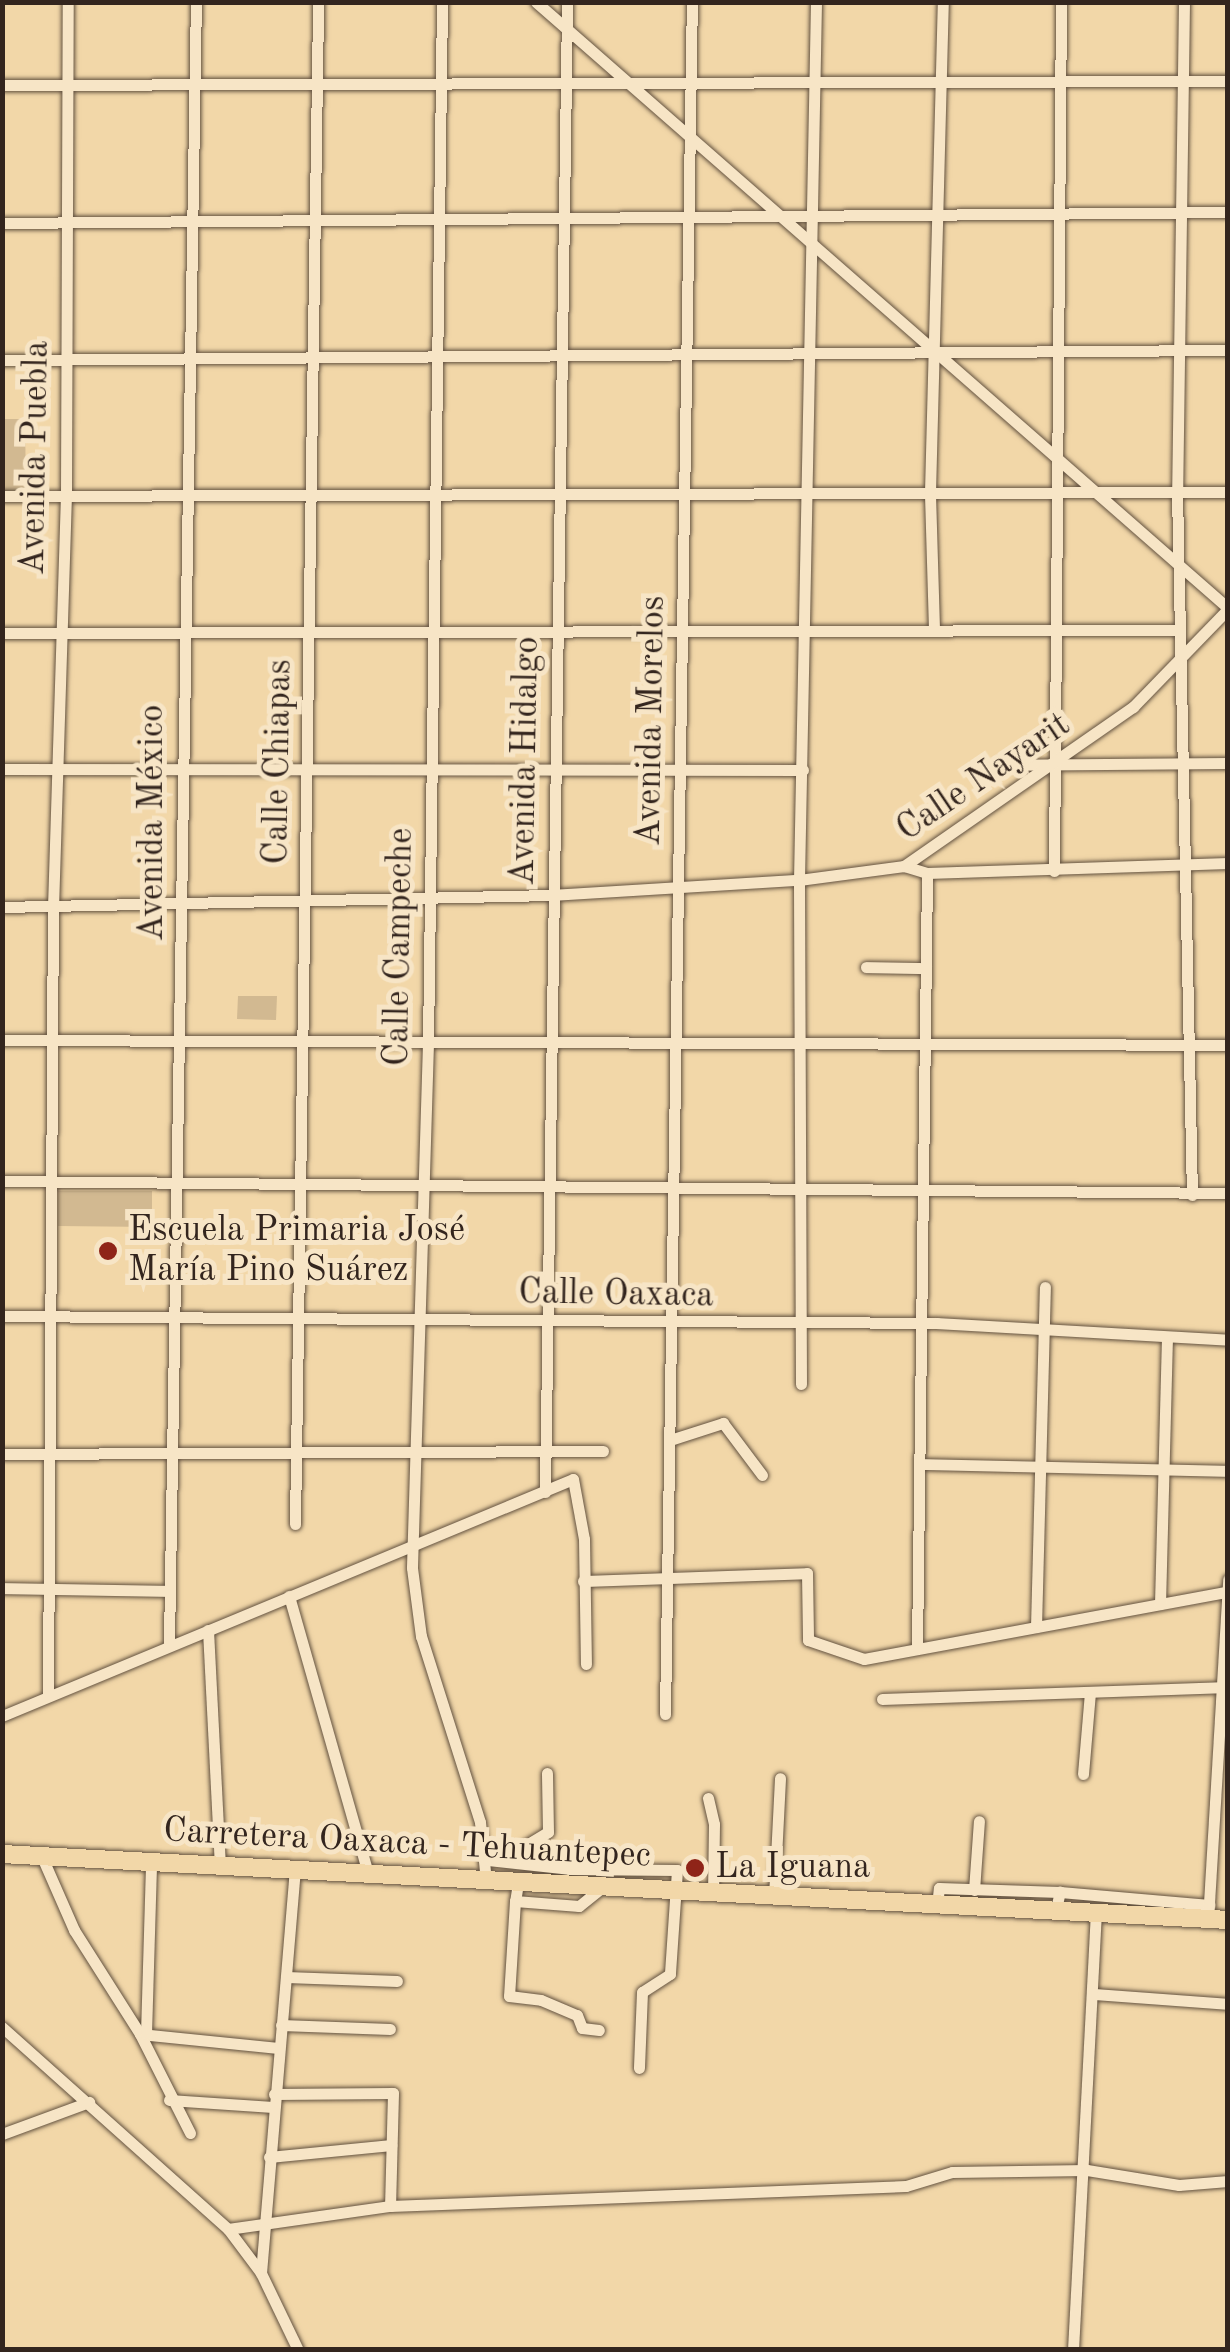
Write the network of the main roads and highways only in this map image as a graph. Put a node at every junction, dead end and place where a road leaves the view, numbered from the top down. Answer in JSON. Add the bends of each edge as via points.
{"nodes":[{"id":1,"x":2,"y":1854,"type":"edge"},
{"id":2,"x":1228,"y":1920,"type":"edge"}],
"edges":[{"from":1,"to":2,"type":"main road","name":"Carretera Oaxaca - Tehuantepec","via":[[486,1881],[517,1892],[600,1888],[1096,1915],[1208,1912]]}]}
